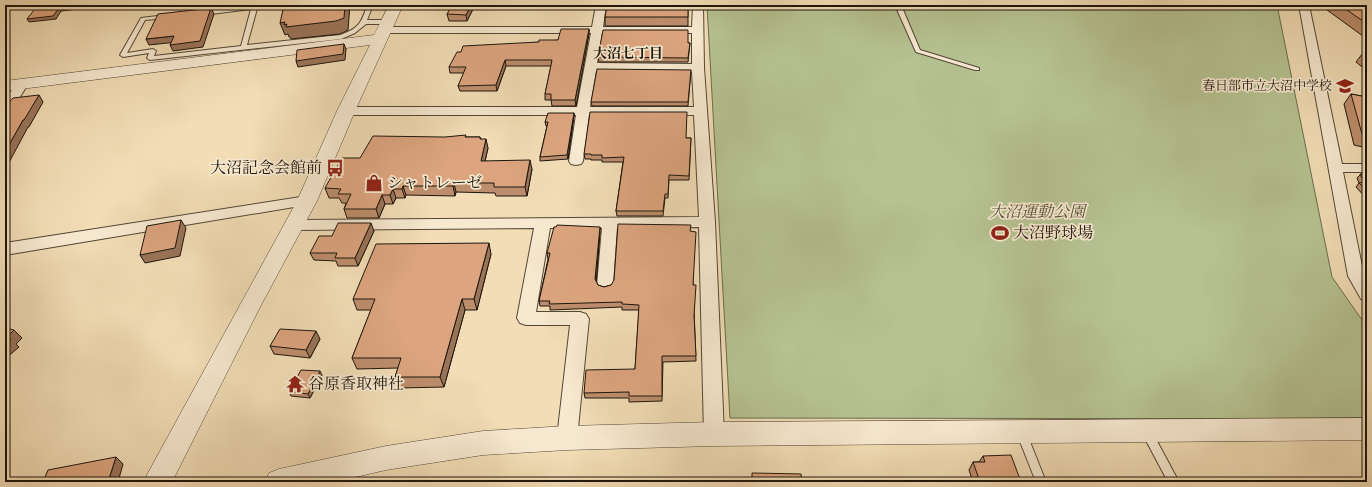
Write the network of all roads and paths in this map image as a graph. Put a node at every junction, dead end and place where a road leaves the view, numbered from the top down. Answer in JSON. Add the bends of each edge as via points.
{"nodes":[{"id":1,"x":370,"y":5,"type":"edge"},
{"id":2,"x":601,"y":5,"type":"edge"},
{"id":3,"x":698,"y":5,"type":"edge"},
{"id":4,"x":898,"y":5,"type":"edge"},
{"id":5,"x":1304,"y":5,"type":"edge"},
{"id":6,"x":254,"y":6,"type":"edge"},
{"id":7,"x":199,"y":13,"type":"edge"},
{"id":8,"x":175,"y":16,"type":"edge"},
{"id":9,"x":365,"y":22,"type":"junction"},
{"id":10,"x":387,"y":24,"type":"edge"},
{"id":11,"x":596,"y":29,"type":"junction"},
{"id":12,"x":698,"y":30,"type":"junction"},
{"id":13,"x":244,"y":47,"type":"junction"},
{"id":14,"x":590,"y":67,"type":"junction"},
{"id":15,"x":698,"y":68,"type":"junction"},
{"id":16,"x":977,"y":69,"type":"dead end"},
{"id":17,"x":22,"y":84,"type":"junction"},
{"id":18,"x":5,"y":86,"type":"edge"},
{"id":19,"x":5,"y":110,"type":"edge"},
{"id":20,"x":346,"y":111,"type":"junction"},
{"id":21,"x":583,"y":111,"type":"junction"},
{"id":22,"x":700,"y":111,"type":"junction"},
{"id":23,"x":576,"y":161,"type":"dead end"},
{"id":24,"x":1336,"y":168,"type":"junction"},
{"id":25,"x":1367,"y":168,"type":"edge"},
{"id":26,"x":307,"y":201,"type":"junction"},
{"id":27,"x":707,"y":222,"type":"junction"},
{"id":28,"x":543,"y":223,"type":"junction"},
{"id":29,"x":610,"y":223,"type":"junction"},
{"id":30,"x":295,"y":224,"type":"junction"},
{"id":31,"x":5,"y":250,"type":"edge"},
{"id":32,"x":1361,"y":276,"type":"edge"},
{"id":33,"x":605,"y":285,"type":"edge"},
{"id":34,"x":1367,"y":295,"type":"edge"},
{"id":35,"x":1367,"y":429,"type":"edge"},
{"id":36,"x":1145,"y":430,"type":"junction"},
{"id":37,"x":1021,"y":431,"type":"junction"},
{"id":38,"x":714,"y":434,"type":"junction"},
{"id":39,"x":567,"y":438,"type":"junction"},
{"id":40,"x":157,"y":482,"type":"edge"},
{"id":41,"x":279,"y":482,"type":"edge"},
{"id":42,"x":1041,"y":482,"type":"edge"},
{"id":43,"x":1174,"y":482,"type":"edge"}],
"edges":[{"from":1,"to":9,"type":"lane"},
{"from":2,"to":11,"type":"street"},
{"from":3,"to":12,"type":"street"},
{"from":4,"to":16,"type":"lane","via":[[918,51]]},
{"from":5,"to":24,"type":"street"},
{"from":6,"to":7,"type":"lane"},
{"from":6,"to":13,"type":"lane"},
{"from":8,"to":13,"type":"lane","via":[[143,19],[123,55],[153,51],[150,58]]},
{"from":9,"to":10,"type":"lane"},
{"from":9,"to":13,"type":"lane","via":[[353,33],[341,37]]},
{"from":10,"to":11,"type":"street"},
{"from":10,"to":17,"type":"street"},
{"from":10,"to":20,"type":"street"},
{"from":11,"to":12,"type":"street"},
{"from":11,"to":14,"type":"street"},
{"from":12,"to":15,"type":"street"},
{"from":14,"to":15,"type":"street"},
{"from":14,"to":21,"type":"street"},
{"from":15,"to":22,"type":"street"},
{"from":17,"to":18,"type":"street"},
{"from":17,"to":19,"type":"street"},
{"from":20,"to":21,"type":"street"},
{"from":20,"to":26,"type":"street"},
{"from":21,"to":22,"type":"street"},
{"from":21,"to":23,"type":"street"},
{"from":22,"to":27,"type":"street"},
{"from":24,"to":25,"type":"street"},
{"from":24,"to":32,"type":"street"},
{"from":26,"to":30,"type":"street"},
{"from":26,"to":31,"type":"street"},
{"from":27,"to":29,"type":"street"},
{"from":27,"to":38,"type":"street"},
{"from":28,"to":29,"type":"street"},
{"from":28,"to":30,"type":"street"},
{"from":28,"to":39,"type":"street","via":[[526,318],[580,319]]},
{"from":29,"to":33,"type":"street"},
{"from":30,"to":40,"type":"street"},
{"from":32,"to":34,"type":"street"},
{"from":35,"to":36,"type":"street"},
{"from":36,"to":37,"type":"street"},
{"from":36,"to":43,"type":"lane"},
{"from":37,"to":38,"type":"street"},
{"from":37,"to":42,"type":"lane"},
{"from":38,"to":39,"type":"street"},
{"from":39,"to":41,"type":"street","via":[[483,443],[386,458]]}]}
